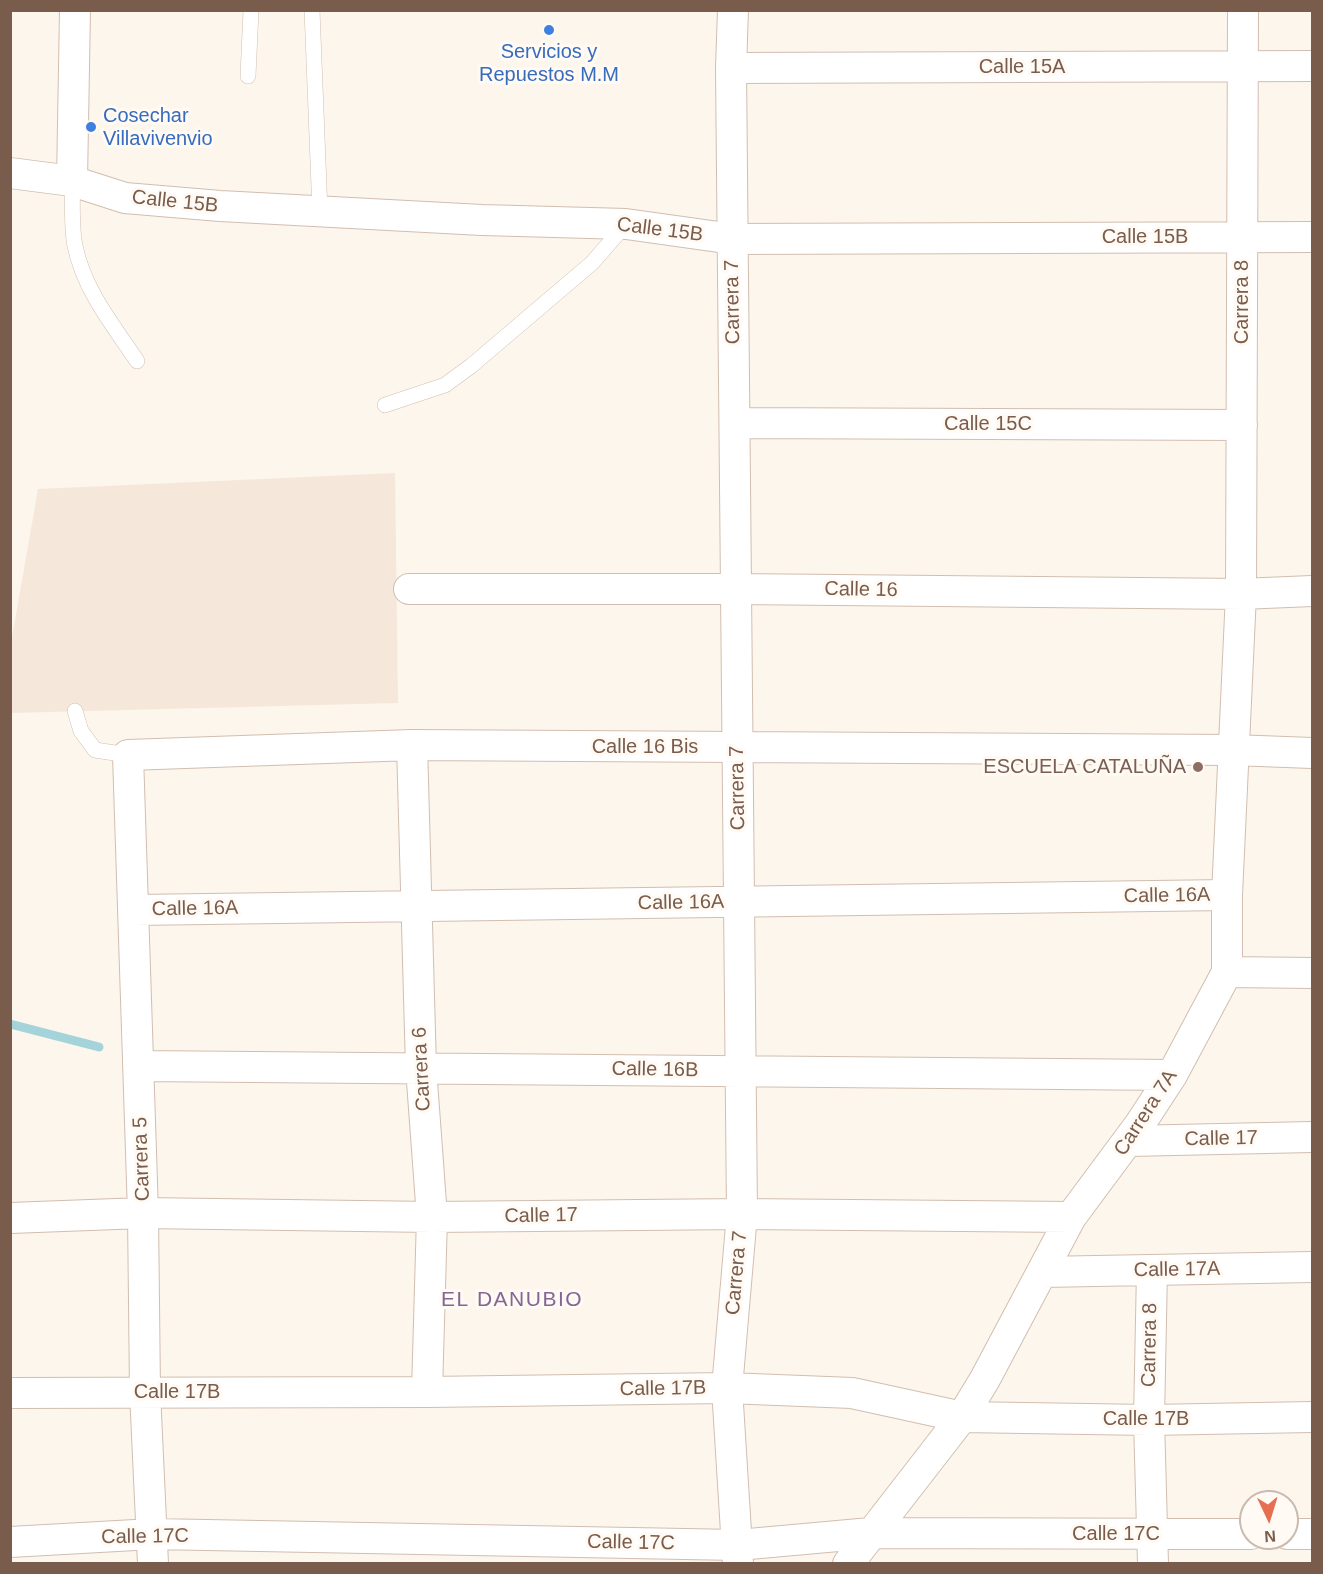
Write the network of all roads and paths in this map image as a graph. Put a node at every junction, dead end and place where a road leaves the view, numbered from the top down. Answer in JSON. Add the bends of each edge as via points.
{"nodes":[{"id":1,"x":75,"y":10,"type":"edge"},
{"id":2,"x":250,"y":10,"type":"edge"},
{"id":3,"x":312,"y":10,"type":"edge"},
{"id":4,"x":733,"y":10,"type":"edge"},
{"id":5,"x":1243,"y":10,"type":"edge"},
{"id":6,"x":1243,"y":66,"type":"junction"},
{"id":7,"x":1312,"y":66,"type":"edge"},
{"id":8,"x":731,"y":68,"type":"junction"},
{"id":9,"x":248,"y":75,"type":"dead end"},
{"id":10,"x":10,"y":173,"type":"edge"},
{"id":11,"x":72,"y":181,"type":"junction"},
{"id":12,"x":320,"y":212,"type":"junction"},
{"id":13,"x":626,"y":224,"type":"junction"},
{"id":14,"x":1242,"y":237,"type":"junction"},
{"id":15,"x":1312,"y":237,"type":"edge"},
{"id":16,"x":733,"y":240,"type":"junction"},
{"id":17,"x":136,"y":361,"type":"dead end"},
{"id":18,"x":385,"y":405,"type":"dead end"},
{"id":19,"x":735,"y":423,"type":"junction"},
{"id":20,"x":1242,"y":425,"type":"junction"},
{"id":21,"x":736,"y":589,"type":"junction"},
{"id":22,"x":410,"y":590,"type":"dead end"},
{"id":23,"x":1312,"y":591,"type":"edge"},
{"id":24,"x":1241,"y":594,"type":"junction"},
{"id":25,"x":75,"y":711,"type":"dead end"},
{"id":26,"x":412,"y":745,"type":"junction"},
{"id":27,"x":737,"y":747,"type":"junction"},
{"id":28,"x":1233,"y":750,"type":"junction"},
{"id":29,"x":1312,"y":753,"type":"edge"},
{"id":30,"x":129,"y":754,"type":"junction"},
{"id":31,"x":1227,"y":895,"type":"junction"},
{"id":32,"x":739,"y":902,"type":"junction"},
{"id":33,"x":417,"y":906,"type":"junction"},
{"id":34,"x":134,"y":910,"type":"junction"},
{"id":35,"x":1227,"y":972,"type":"junction"},
{"id":36,"x":1312,"y":973,"type":"edge"},
{"id":37,"x":139,"y":1066,"type":"junction"},
{"id":38,"x":421,"y":1068,"type":"junction"},
{"id":39,"x":741,"y":1071,"type":"junction"},
{"id":40,"x":1172,"y":1075,"type":"junction"},
{"id":41,"x":1312,"y":1137,"type":"edge"},
{"id":42,"x":1129,"y":1141,"type":"junction"},
{"id":43,"x":144,"y":1213,"type":"junction"},
{"id":44,"x":742,"y":1214,"type":"junction"},
{"id":45,"x":432,"y":1217,"type":"junction"},
{"id":46,"x":1071,"y":1217,"type":"junction"},
{"id":47,"x":10,"y":1218,"type":"edge"},
{"id":48,"x":1312,"y":1268,"type":"edge"},
{"id":49,"x":1152,"y":1270,"type":"junction"},
{"id":50,"x":1042,"y":1272,"type":"junction"},
{"id":51,"x":727,"y":1388,"type":"junction"},
{"id":52,"x":146,"y":1392,"type":"junction"},
{"id":53,"x":427,"y":1392,"type":"junction"},
{"id":54,"x":10,"y":1393,"type":"edge"},
{"id":55,"x":1312,"y":1417,"type":"edge"},
{"id":56,"x":962,"y":1418,"type":"junction"},
{"id":57,"x":1149,"y":1420,"type":"junction"},
{"id":58,"x":871,"y":1533,"type":"junction"},
{"id":59,"x":1152,"y":1534,"type":"junction"},
{"id":60,"x":1239,"y":1534,"type":"edge"},
{"id":61,"x":10,"y":1542,"type":"edge"},
{"id":62,"x":153,"y":1549,"type":"edge"},
{"id":63,"x":738,"y":1554,"type":"edge"},
{"id":64,"x":848,"y":1563,"type":"edge"},
{"id":65,"x":1153,"y":1563,"type":"edge"}],
"edges":[{"from":1,"to":11,"type":"street"},
{"from":2,"to":9,"type":"lane"},
{"from":3,"to":12,"type":"lane"},
{"from":4,"to":8,"type":"street","name":"Carrera 7"},
{"from":5,"to":6,"type":"street","name":"Carrera 8"},
{"from":6,"to":7,"type":"street","name":"Calle 15A"},
{"from":6,"to":8,"type":"street","name":"Calle 15A"},
{"from":6,"to":14,"type":"street","name":"Carrera 8"},
{"from":8,"to":16,"type":"street","name":"Carrera 7"},
{"from":10,"to":11,"type":"street","name":"Calle 15B"},
{"from":11,"to":12,"type":"street","name":"Calle 15B","via":[[125,198]]},
{"from":11,"to":17,"type":"lane","via":[[75,246],[82,268],[91,292]]},
{"from":12,"to":13,"type":"street","name":"Calle 15B"},
{"from":13,"to":16,"type":"street","name":"Calle 15B"},
{"from":13,"to":18,"type":"lane","via":[[592,263],[471,366],[445,385]]},
{"from":14,"to":15,"type":"street","name":"Calle 15B"},
{"from":14,"to":16,"type":"street","name":"Calle 15B"},
{"from":14,"to":20,"type":"street","name":"Carrera 8"},
{"from":16,"to":19,"type":"street","name":"Carrera 7"},
{"from":19,"to":20,"type":"street","name":"Calle 15C"},
{"from":19,"to":21,"type":"street","name":"Carrera 7"},
{"from":20,"to":24,"type":"street","name":"Carrera 8"},
{"from":21,"to":22,"type":"street","name":"Calle 16"},
{"from":21,"to":24,"type":"street","name":"Calle 16"},
{"from":21,"to":27,"type":"street","name":"Carrera 7"},
{"from":23,"to":24,"type":"street","name":"Calle 16"},
{"from":24,"to":28,"type":"street","name":"Carrera 7A"},
{"from":25,"to":30,"type":"lane","via":[[81,731],[95,750]]},
{"from":26,"to":27,"type":"street","name":"Calle 16 Bis"},
{"from":26,"to":30,"type":"street","name":"Calle 16 Bis"},
{"from":26,"to":33,"type":"street","name":"Carrera 6"},
{"from":27,"to":28,"type":"street","name":"Calle 16 Bis"},
{"from":27,"to":32,"type":"street","name":"Carrera 7"},
{"from":28,"to":29,"type":"street"},
{"from":28,"to":31,"type":"street","name":"Carrera 7A"},
{"from":30,"to":34,"type":"street","name":"Carrera 5"},
{"from":31,"to":32,"type":"street","name":"Calle 16A"},
{"from":31,"to":35,"type":"street","name":"Carrera 7A"},
{"from":32,"to":33,"type":"street","name":"Calle 16A"},
{"from":32,"to":39,"type":"street","name":"Carrera 7"},
{"from":33,"to":34,"type":"street","name":"Calle 16A"},
{"from":33,"to":38,"type":"street","name":"Carrera 6"},
{"from":34,"to":37,"type":"street","name":"Carrera 5"},
{"from":35,"to":36,"type":"street"},
{"from":35,"to":40,"type":"street","name":"Carrera 7A"},
{"from":37,"to":38,"type":"street","name":"Calle 16B"},
{"from":37,"to":43,"type":"street","name":"Carrera 5"},
{"from":38,"to":39,"type":"street","name":"Calle 16B"},
{"from":38,"to":45,"type":"street","name":"Carrera 6"},
{"from":39,"to":40,"type":"street","name":"Calle 16B"},
{"from":39,"to":44,"type":"street","name":"Carrera 7"},
{"from":40,"to":42,"type":"street","name":"Carrera 7A"},
{"from":41,"to":42,"type":"street","name":"Calle 17"},
{"from":42,"to":46,"type":"street","name":"Carrera 7A"},
{"from":43,"to":45,"type":"street","name":"Calle 17"},
{"from":43,"to":47,"type":"street","name":"Calle 17"},
{"from":43,"to":52,"type":"street","name":"Carrera 5"},
{"from":44,"to":45,"type":"street","name":"Calle 17"},
{"from":44,"to":46,"type":"street","name":"Calle 17"},
{"from":44,"to":51,"type":"street","name":"Carrera 7"},
{"from":45,"to":53,"type":"street","name":"Carrera 6"},
{"from":46,"to":50,"type":"street","name":"Carrera 7A"},
{"from":48,"to":49,"type":"street","name":"Calle 17A"},
{"from":49,"to":50,"type":"street","name":"Calle 17A"},
{"from":49,"to":57,"type":"street","name":"Carrera 8"},
{"from":50,"to":56,"type":"street","name":"Carrera 7A"},
{"from":51,"to":53,"type":"street","name":"Calle 17B"},
{"from":51,"to":56,"type":"street","name":"Calle 17B","via":[[852,1393]]},
{"from":51,"to":63,"type":"street","name":"Carrera 7"},
{"from":52,"to":53,"type":"street","name":"Calle 17B"},
{"from":52,"to":54,"type":"street","name":"Calle 17B"},
{"from":52,"to":62,"type":"street","name":"Carrera 5"},
{"from":55,"to":57,"type":"street","name":"Calle 17B"},
{"from":56,"to":57,"type":"street","name":"Calle 17B"},
{"from":56,"to":58,"type":"street","name":"Carrera 7A"},
{"from":57,"to":59,"type":"street","name":"Carrera 8"},
{"from":58,"to":59,"type":"street","name":"Calle 17C"},
{"from":58,"to":63,"type":"street","name":"Calle 17C"},
{"from":58,"to":64,"type":"street","name":"Carrera 7A"},
{"from":59,"to":60,"type":"street","name":"Calle 17C"},
{"from":59,"to":65,"type":"street","name":"Carrera 8"},
{"from":61,"to":62,"type":"street","name":"Calle 17C"},
{"from":62,"to":63,"type":"street","name":"Calle 17C"}]}
